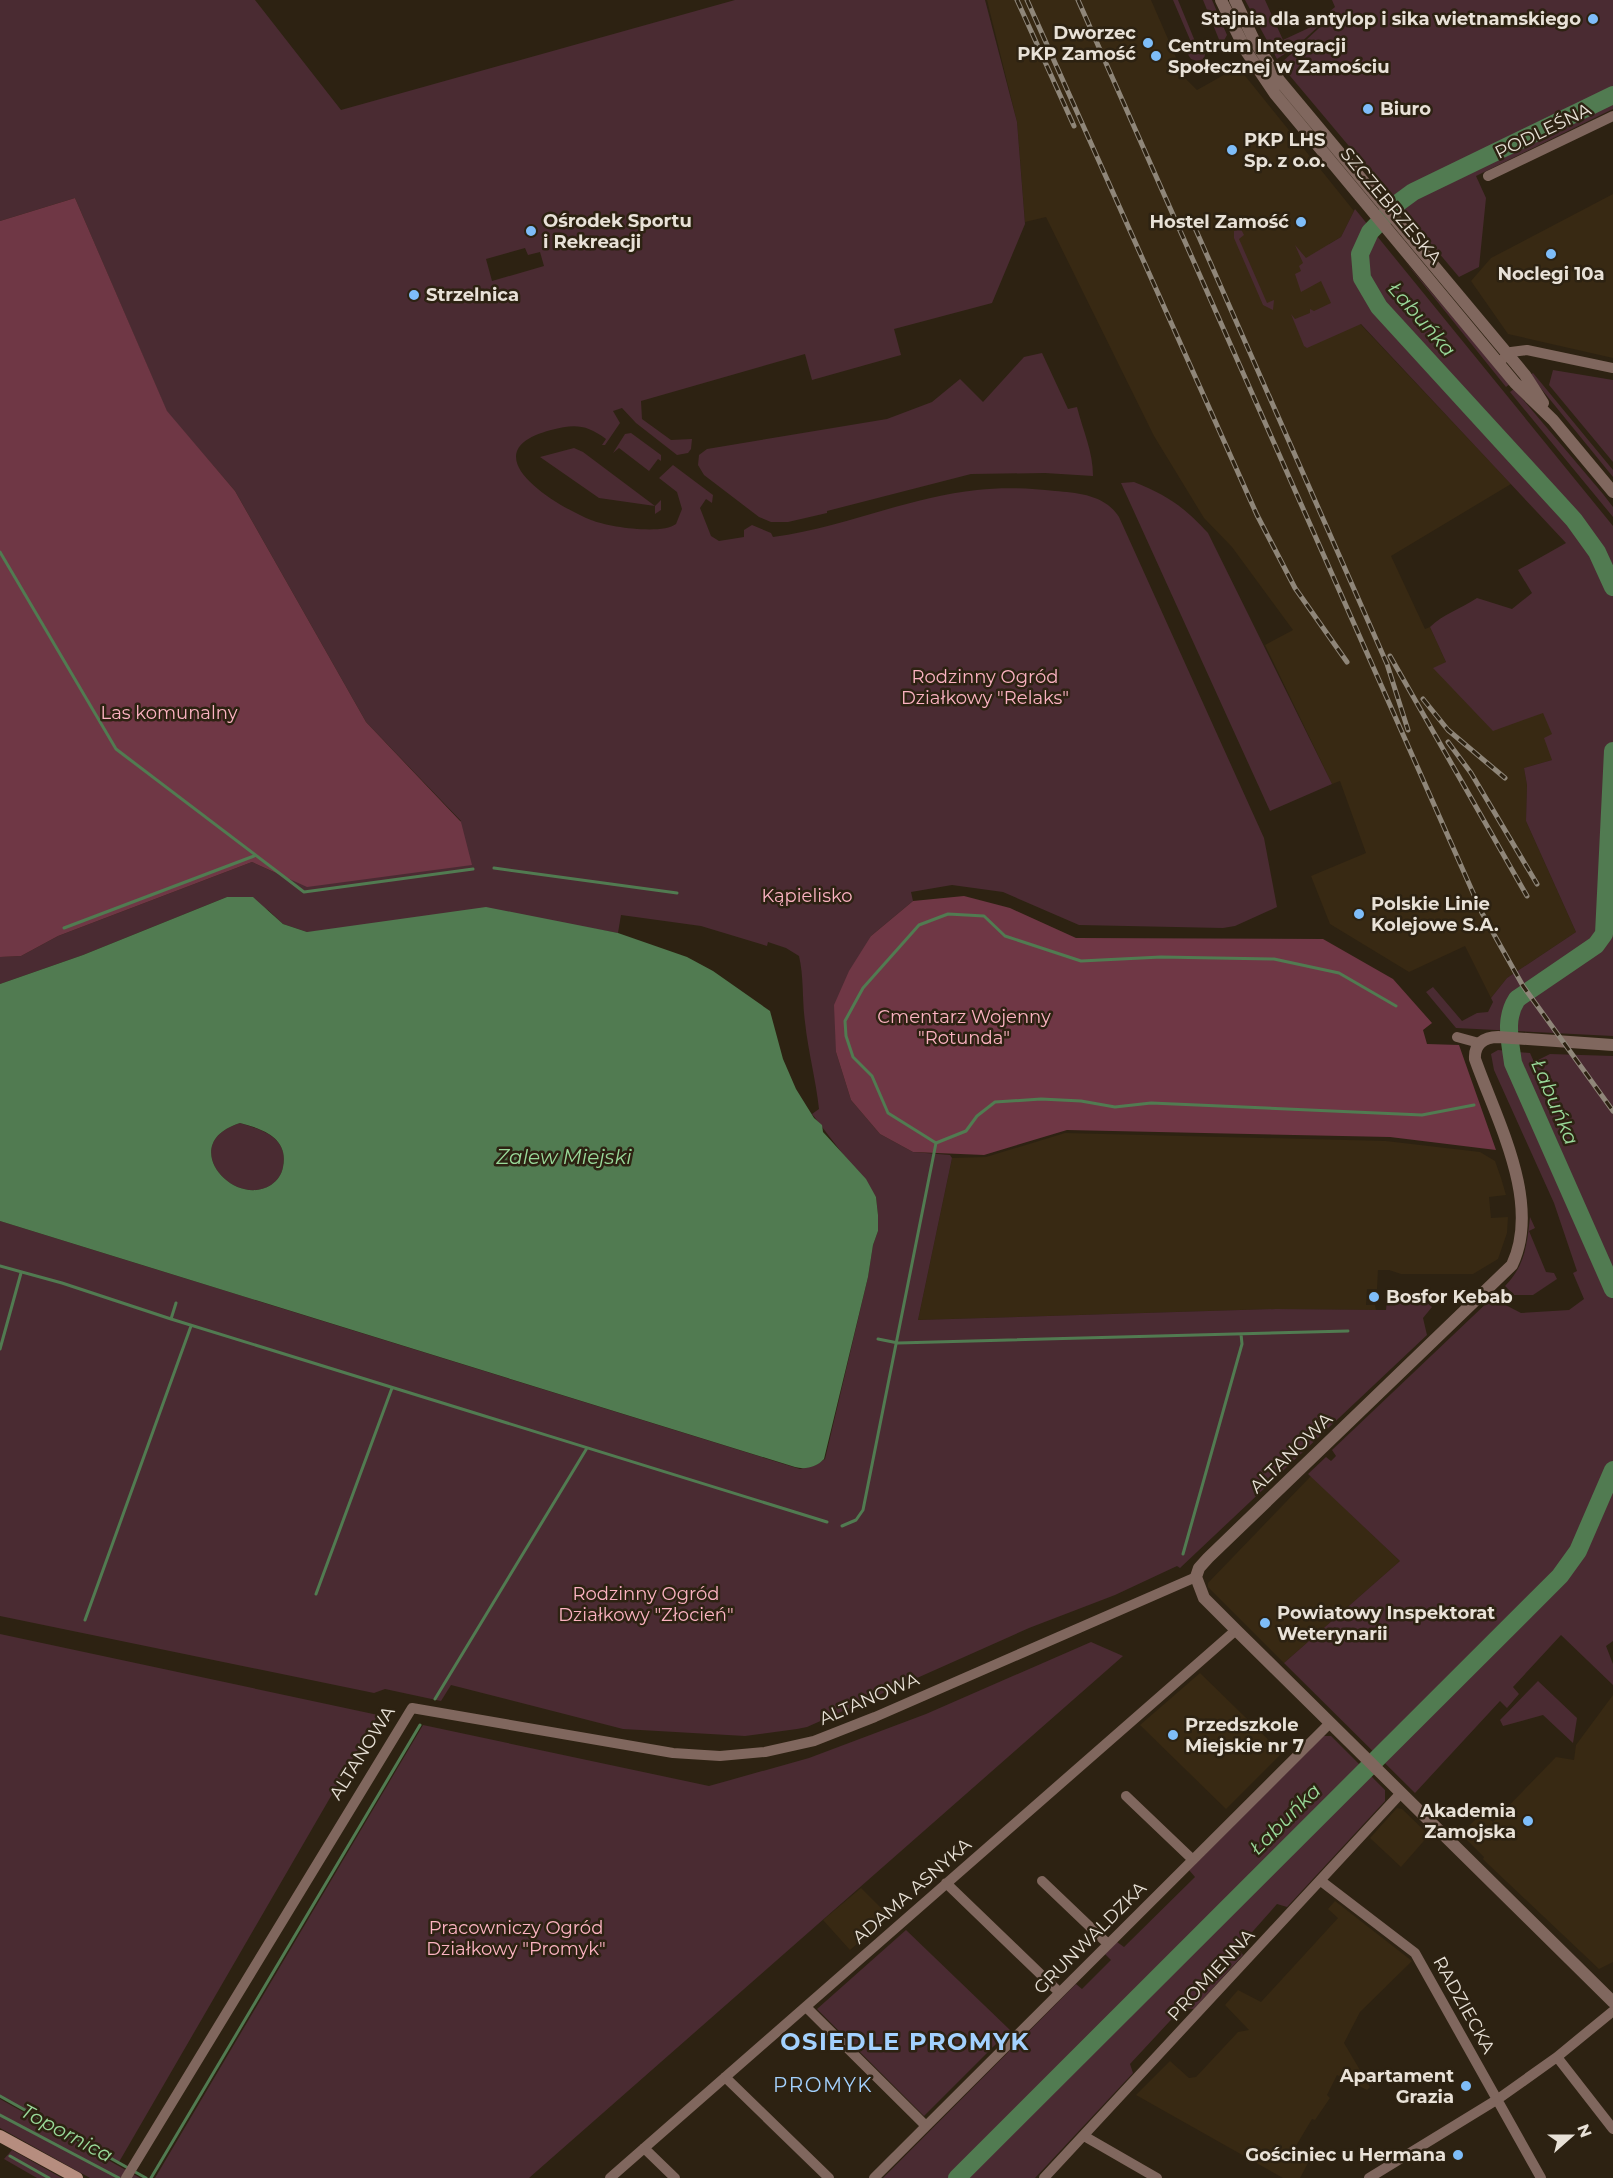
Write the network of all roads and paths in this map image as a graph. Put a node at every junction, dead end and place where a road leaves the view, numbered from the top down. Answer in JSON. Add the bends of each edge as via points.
{"nodes":[{"id":1,"x":1221,"y":0,"type":"edge"},
{"id":2,"x":1235,"y":0,"type":"edge"},
{"id":3,"x":1613,"y":116,"type":"edge"},
{"id":4,"x":1488,"y":176,"type":"dead end"},
{"id":5,"x":1368,"y":196,"type":"junction"},
{"id":6,"x":1503,"y":359,"type":"junction"},
{"id":7,"x":1613,"y":368,"type":"edge"},
{"id":8,"x":1613,"y":492,"type":"edge"},
{"id":9,"x":1457,"y":1037,"type":"dead end"},
{"id":10,"x":1479,"y":1043,"type":"junction"},
{"id":11,"x":1613,"y":1045,"type":"edge"},
{"id":12,"x":1196,"y":1577,"type":"junction"},
{"id":13,"x":1236,"y":1630,"type":"junction"},
{"id":14,"x":1330,"y":1723,"type":"junction"},
{"id":15,"x":1401,"y":1793,"type":"junction"},
{"id":16,"x":1126,"y":1796,"type":"dead end"},
{"id":17,"x":1192,"y":1859,"type":"junction"},
{"id":18,"x":1042,"y":1881,"type":"dead end"},
{"id":19,"x":1321,"y":1881,"type":"junction"},
{"id":20,"x":946,"y":1883,"type":"junction"},
{"id":21,"x":1108,"y":1944,"type":"junction"},
{"id":22,"x":1059,"y":1992,"type":"junction"},
{"id":23,"x":1613,"y":2001,"type":"edge"},
{"id":24,"x":806,"y":2007,"type":"junction"},
{"id":25,"x":1613,"y":2011,"type":"edge"},
{"id":26,"x":1557,"y":2057,"type":"junction"},
{"id":27,"x":725,"y":2077,"type":"junction"},
{"id":28,"x":1498,"y":2099,"type":"junction"},
{"id":29,"x":926,"y":2126,"type":"junction"},
{"id":30,"x":1613,"y":2129,"type":"edge"},
{"id":31,"x":0,"y":2136,"type":"edge"},
{"id":32,"x":1084,"y":2136,"type":"junction"},
{"id":33,"x":644,"y":2148,"type":"junction"},
{"id":34,"x":1372,"y":2177,"type":"edge"},
{"id":35,"x":77,"y":2178,"type":"edge"},
{"id":36,"x":126,"y":2178,"type":"edge"},
{"id":37,"x":610,"y":2178,"type":"edge"},
{"id":38,"x":675,"y":2178,"type":"edge"},
{"id":39,"x":829,"y":2178,"type":"edge"},
{"id":40,"x":874,"y":2178,"type":"edge"},
{"id":41,"x":1044,"y":2178,"type":"edge"},
{"id":42,"x":1157,"y":2178,"type":"edge"},
{"id":43,"x":1541,"y":2178,"type":"edge"}],
"edges":[{"from":1,"to":5,"type":"street","name":"SZCZEBRZESKA","via":[[1262,76]]},
{"from":2,"to":5,"type":"street","name":"SZCZEBRZESKA","via":[[1276,75]]},
{"from":3,"to":4,"type":"street","name":"PODLEŚNA"},
{"from":5,"to":6,"type":"street","name":"SZCZEBRZESKA"},
{"from":6,"to":7,"type":"street","via":[[1516,351],[1527,351]]},
{"from":6,"to":8,"type":"street","name":"SZCZEBRZESKA","via":[[1525,375],[1553,420]]},
{"from":9,"to":10,"type":"street"},
{"from":10,"to":11,"type":"street","via":[[1498,1037]]},
{"from":10,"to":12,"type":"street","name":"ALTANOWA","via":[[1475,1059],[1520,1189],[1521,1220],[1512,1265],[1208,1558]]},
{"from":12,"to":13,"type":"street","via":[[1204,1598]]},
{"from":12,"to":36,"type":"street","name":"ALTANOWA","via":[[876,1717],[814,1741],[776,1750],[732,1755],[680,1754],[412,1708]]},
{"from":13,"to":14,"type":"street"},
{"from":13,"to":20,"type":"street","name":"ADAMA ASNYKA"},
{"from":14,"to":15,"type":"street"},
{"from":14,"to":17,"type":"street","name":"GRUNWALDZKA"},
{"from":15,"to":19,"type":"street","name":"PROMIENNA"},
{"from":15,"to":23,"type":"street"},
{"from":16,"to":17,"type":"street"},
{"from":17,"to":21,"type":"street","name":"GRUNWALDZKA"},
{"from":18,"to":21,"type":"street"},
{"from":19,"to":28,"type":"street","name":"RADZIECKA","via":[[1415,1953]]},
{"from":19,"to":32,"type":"street","name":"PROMIENNA"},
{"from":20,"to":22,"type":"street"},
{"from":20,"to":24,"type":"street","name":"ADAMA ASNYKA"},
{"from":21,"to":22,"type":"street","name":"GRUNWALDZKA"},
{"from":22,"to":29,"type":"street","name":"GRUNWALDZKA"},
{"from":24,"to":27,"type":"street","name":"ADAMA ASNYKA"},
{"from":24,"to":29,"type":"street"},
{"from":25,"to":26,"type":"street"},
{"from":26,"to":28,"type":"street"},
{"from":26,"to":30,"type":"street"},
{"from":27,"to":33,"type":"street","name":"ADAMA ASNYKA"},
{"from":27,"to":39,"type":"street"},
{"from":28,"to":34,"type":"street"},
{"from":28,"to":43,"type":"street","name":"RADZIECKA"},
{"from":29,"to":40,"type":"street","name":"GRUNWALDZKA"},
{"from":31,"to":35,"type":"main road"},
{"from":32,"to":41,"type":"street","name":"PROMIENNA"},
{"from":32,"to":42,"type":"street"},
{"from":33,"to":37,"type":"street","name":"ADAMA ASNYKA"},
{"from":33,"to":38,"type":"street"}]}
